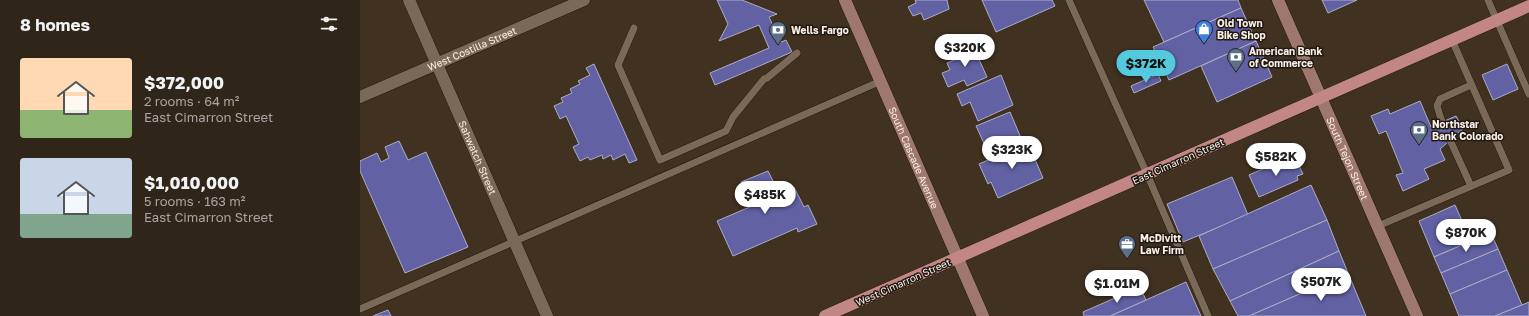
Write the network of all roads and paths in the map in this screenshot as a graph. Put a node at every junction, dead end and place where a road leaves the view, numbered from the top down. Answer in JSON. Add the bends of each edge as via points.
{"nodes":[{"id":1,"x":409,"y":0,"type":"edge"},
{"id":2,"x":584,"y":0,"type":"edge"},
{"id":3,"x":845,"y":0,"type":"edge"},
{"id":4,"x":1069,"y":0,"type":"edge"},
{"id":5,"x":1278,"y":0,"type":"edge"},
{"id":6,"x":1488,"y":0,"type":"edge"},
{"id":7,"x":1529,"y":6,"type":"edge"},
{"id":8,"x":1497,"y":20,"type":"junction"},
{"id":9,"x":634,"y":28,"type":"dead end"},
{"id":10,"x":1452,"y":40,"type":"junction"},
{"id":11,"x":797,"y":53,"type":"dead end"},
{"id":12,"x":436,"y":64,"type":"junction"},
{"id":13,"x":881,"y":81,"type":"junction"},
{"id":14,"x":1472,"y":85,"type":"junction"},
{"id":15,"x":1529,"y":94,"type":"edge"},
{"id":16,"x":360,"y":97,"type":"edge"},
{"id":17,"x":1321,"y":98,"type":"junction"},
{"id":18,"x":1442,"y":122,"type":"dead end"},
{"id":19,"x":1450,"y":140,"type":"dead end"},
{"id":20,"x":1147,"y":174,"type":"junction"},
{"id":21,"x":1471,"y":186,"type":"junction"},
{"id":22,"x":1378,"y":226,"type":"junction"},
{"id":23,"x":514,"y":242,"type":"junction"},
{"id":24,"x":958,"y":257,"type":"junction"},
{"id":25,"x":360,"y":309,"type":"edge"},
{"id":26,"x":547,"y":316,"type":"edge"},
{"id":27,"x":825,"y":316,"type":"edge"},
{"id":28,"x":983,"y":316,"type":"edge"},
{"id":29,"x":1208,"y":316,"type":"edge"},
{"id":30,"x":1417,"y":316,"type":"edge"}],
"edges":[{"from":1,"to":12,"type":"street","name":"Sahwatch Street"},
{"from":2,"to":12,"type":"street","name":"West Costilla Street"},
{"from":3,"to":13,"type":"street","name":"South Cascade Avenue"},
{"from":4,"to":20,"type":"lane"},
{"from":5,"to":17,"type":"street","name":"South Tejon Street"},
{"from":6,"to":8,"type":"lane"},
{"from":7,"to":8,"type":"main road","name":"East Cimarron Street"},
{"from":8,"to":10,"type":"main road","name":"East Cimarron Street"},
{"from":8,"to":15,"type":"lane"},
{"from":9,"to":11,"type":"lane","via":[[618,65],[660,160],[726,131],[733,117],[766,79]]},
{"from":10,"to":14,"type":"lane"},
{"from":10,"to":17,"type":"main road","name":"East Cimarron Street"},
{"from":12,"to":16,"type":"street","name":"West Costilla Street"},
{"from":12,"to":23,"type":"street","name":"Sahwatch Street"},
{"from":13,"to":23,"type":"lane"},
{"from":13,"to":24,"type":"street","name":"South Cascade Avenue"},
{"from":14,"to":18,"type":"lane","via":[[1440,99],[1437,106]]},
{"from":14,"to":21,"type":"lane","via":[[1509,170]]},
{"from":17,"to":20,"type":"main road","name":"East Cimarron Street"},
{"from":17,"to":22,"type":"street","name":"South Tejon Street"},
{"from":19,"to":21,"type":"lane"},
{"from":20,"to":24,"type":"main road","name":"East Cimarron Street"},
{"from":20,"to":29,"type":"lane"},
{"from":21,"to":22,"type":"lane"},
{"from":22,"to":30,"type":"street","name":"South Tejon Street"},
{"from":23,"to":25,"type":"lane"},
{"from":23,"to":26,"type":"street","name":"Sahwatch Street"},
{"from":24,"to":27,"type":"main road","name":"West Cimarron Street"},
{"from":24,"to":28,"type":"street","name":"South Cascade Avenue"}]}
